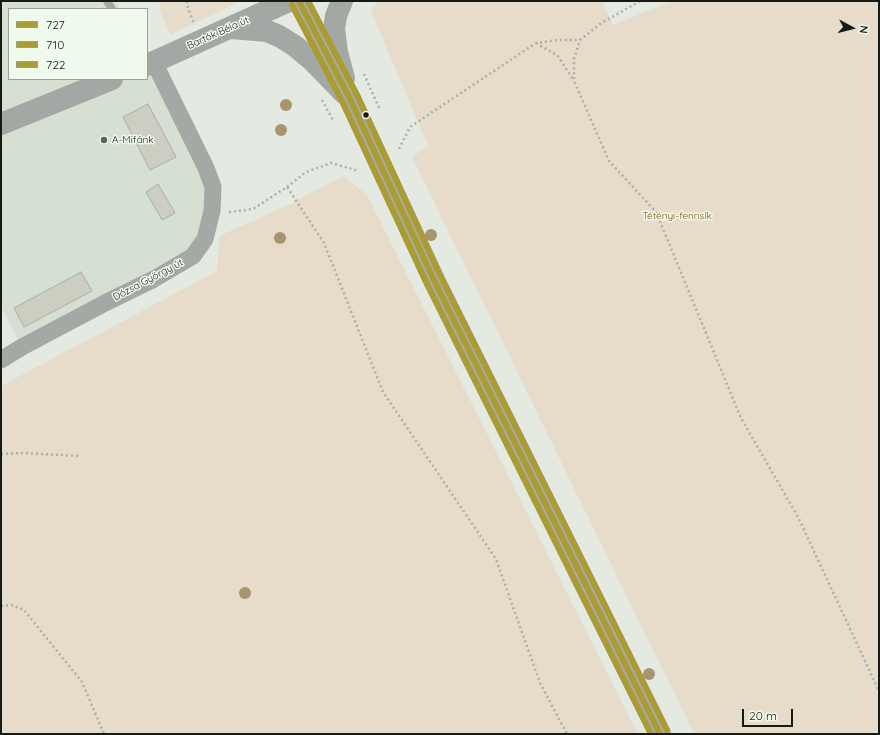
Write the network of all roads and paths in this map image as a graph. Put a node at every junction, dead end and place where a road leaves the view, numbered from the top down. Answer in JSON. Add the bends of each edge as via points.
{"nodes":[{"id":1,"x":289,"y":1,"type":"edge"},
{"id":2,"x":299,"y":1,"type":"edge"},
{"id":3,"x":342,"y":1,"type":"edge"},
{"id":4,"x":640,"y":1,"type":"edge"},
{"id":5,"x":231,"y":28,"type":"junction"},
{"id":6,"x":580,"y":40,"type":"junction"},
{"id":7,"x":536,"y":43,"type":"junction"},
{"id":8,"x":150,"y":63,"type":"edge"},
{"id":9,"x":110,"y":80,"type":"edge"},
{"id":10,"x":574,"y":81,"type":"junction"},
{"id":11,"x":350,"y":99,"type":"junction"},
{"id":12,"x":1,"y":124,"type":"edge"},
{"id":13,"x":399,"y":149,"type":"dead end"},
{"id":14,"x":359,"y":171,"type":"dead end"},
{"id":15,"x":287,"y":187,"type":"junction"},
{"id":16,"x":212,"y":211,"type":"junction"},
{"id":17,"x":1,"y":360,"type":"edge"},
{"id":18,"x":1,"y":454,"type":"edge"},
{"id":19,"x":79,"y":456,"type":"dead end"},
{"id":20,"x":1,"y":606,"type":"edge"},
{"id":21,"x":879,"y":691,"type":"edge"},
{"id":22,"x":104,"y":734,"type":"edge"},
{"id":23,"x":567,"y":734,"type":"edge"},
{"id":24,"x":660,"y":734,"type":"edge"}],
"edges":[{"from":1,"to":5,"type":"street","name":"Bartók Béla út"},
{"from":2,"to":11,"type":"main road"},
{"from":3,"to":11,"type":"street","via":[[334,29],[337,52]]},
{"from":4,"to":6,"type":"path","via":[[600,24]]},
{"from":5,"to":8,"type":"street","name":"Bartók Béla út"},
{"from":5,"to":11,"type":"street","via":[[267,31],[279,36],[313,61]]},
{"from":6,"to":7,"type":"path"},
{"from":6,"to":10,"type":"path","via":[[574,59]]},
{"from":7,"to":10,"type":"path","via":[[558,56]]},
{"from":7,"to":13,"type":"path","via":[[410,127]]},
{"from":8,"to":16,"type":"street","name":"Dózsa György út","via":[[206,168],[212,187]]},
{"from":9,"to":12,"type":"street"},
{"from":10,"to":21,"type":"path","via":[[609,161],[656,212],[741,418],[798,517]]},
{"from":11,"to":24,"type":"main road","via":[[434,280]]},
{"from":14,"to":15,"type":"path","via":[[331,163],[306,172]]},
{"from":15,"to":16,"type":"path","via":[[253,209],[233,212]]},
{"from":15,"to":23,"type":"path","via":[[324,243],[383,392],[496,559],[540,684]]},
{"from":16,"to":17,"type":"street","name":"Dózsa György út","via":[[205,239],[193,256]]},
{"from":18,"to":19,"type":"path"},
{"from":20,"to":22,"type":"path","via":[[12,605],[24,610],[82,682]]}]}
